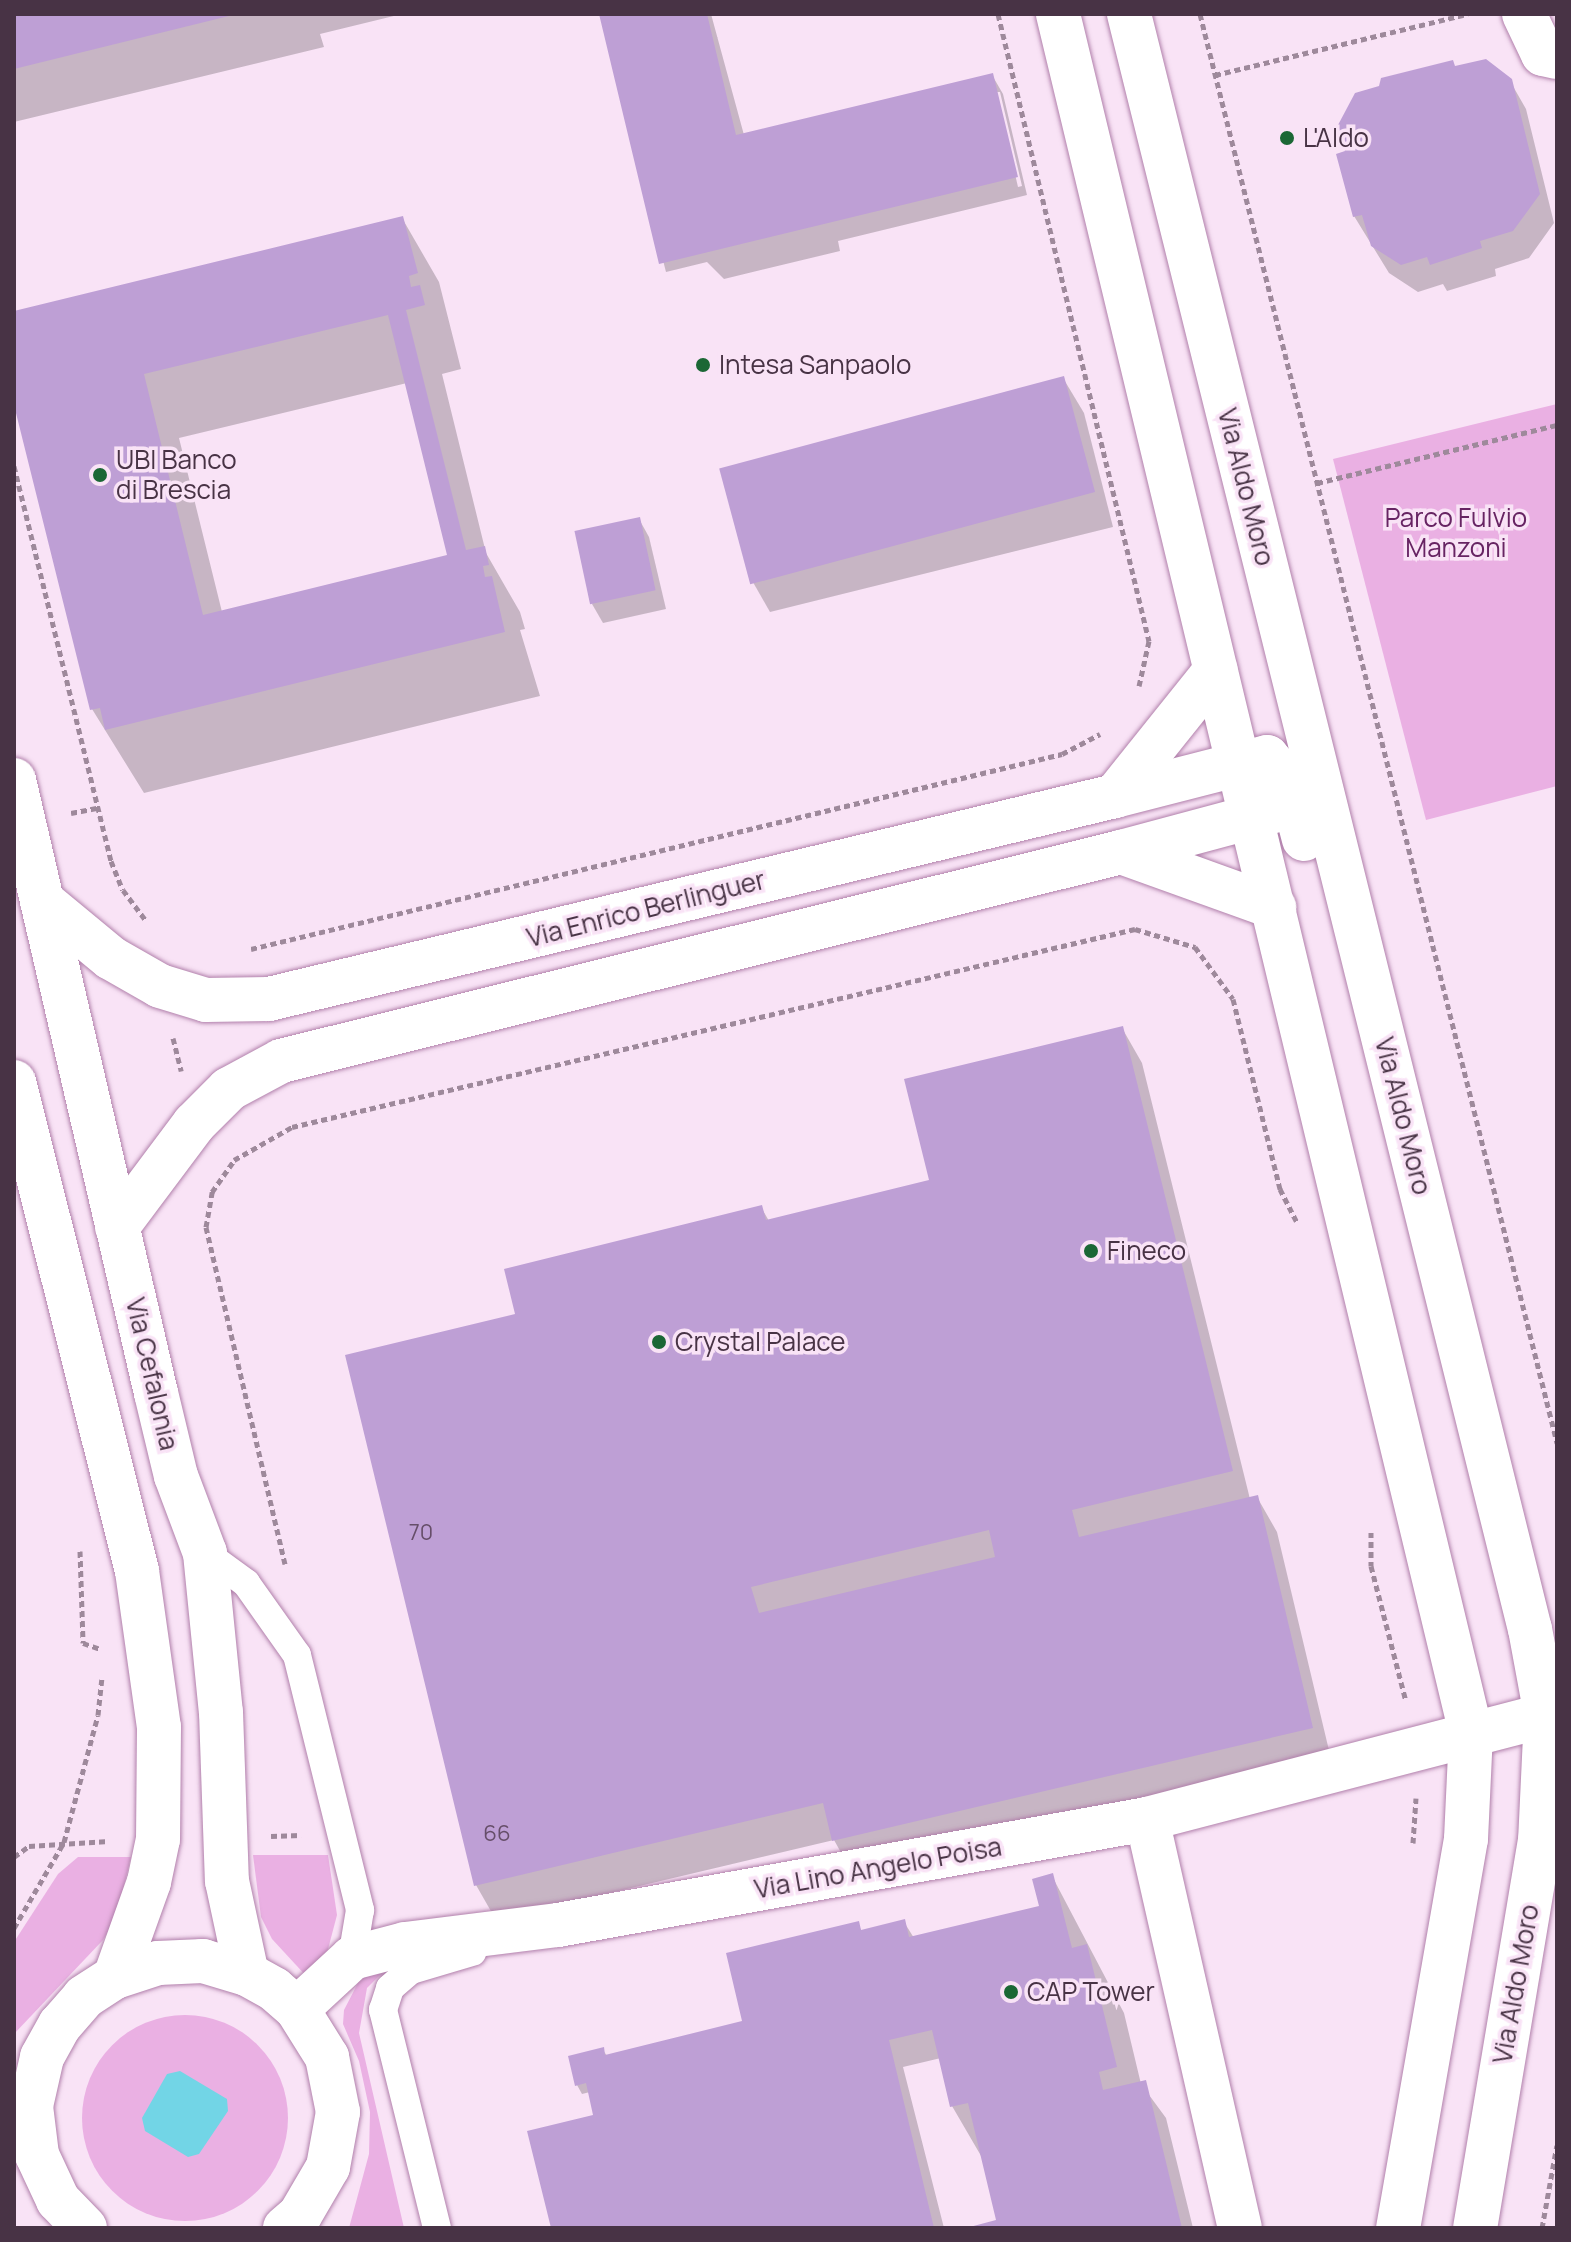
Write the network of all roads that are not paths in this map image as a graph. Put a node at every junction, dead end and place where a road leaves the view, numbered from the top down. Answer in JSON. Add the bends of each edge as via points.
{"nodes":[{"id":1,"x":1058,"y":14,"type":"edge"},
{"id":2,"x":1129,"y":14,"type":"edge"},
{"id":3,"x":1524,"y":14,"type":"edge"},
{"id":4,"x":1557,"y":57,"type":"edge"},
{"id":5,"x":1216,"y":670,"type":"junction"},
{"id":6,"x":1240,"y":764,"type":"junction"},
{"id":7,"x":14,"y":780,"type":"edge"},
{"id":8,"x":1308,"y":794,"type":"junction"},
{"id":9,"x":1115,"y":796,"type":"junction"},
{"id":10,"x":1252,"y":817,"type":"junction"},
{"id":11,"x":1121,"y":852,"type":"junction"},
{"id":12,"x":42,"y":901,"type":"junction"},
{"id":13,"x":1274,"y":907,"type":"junction"},
{"id":14,"x":14,"y":1082,"type":"edge"},
{"id":15,"x":117,"y":1227,"type":"junction"},
{"id":16,"x":205,"y":1553,"type":"junction"},
{"id":17,"x":1544,"y":1625,"type":"edge"},
{"id":18,"x":1546,"y":1715,"type":"junction"},
{"id":19,"x":1471,"y":1733,"type":"junction"},
{"id":20,"x":1147,"y":1819,"type":"junction"},
{"id":21,"x":558,"y":1925,"type":"junction"},
{"id":22,"x":352,"y":1958,"type":"junction"},
{"id":23,"x":247,"y":1974,"type":"junction"},
{"id":24,"x":115,"y":1977,"type":"junction"},
{"id":25,"x":297,"y":2009,"type":"junction"},
{"id":26,"x":28,"y":2064,"type":"edge"},
{"id":27,"x":296,"y":2224,"type":"edge"},
{"id":28,"x":85,"y":2228,"type":"edge"},
{"id":29,"x":437,"y":2228,"type":"edge"},
{"id":30,"x":1240,"y":2228,"type":"edge"},
{"id":31,"x":1398,"y":2228,"type":"edge"},
{"id":32,"x":1475,"y":2228,"type":"edge"}],
"edges":[{"from":1,"to":5,"type":"street"},
{"from":2,"to":8,"type":"street","name":"Via Aldo Moro"},
{"from":3,"to":4,"type":"street","via":[[1543,54]]},
{"from":5,"to":6,"type":"street"},
{"from":5,"to":9,"type":"street"},
{"from":6,"to":8,"type":"street","name":"Via Enrico Berlinguer","via":[[1267,757]]},
{"from":6,"to":9,"type":"street","name":"Via Enrico Berlinguer"},
{"from":6,"to":10,"type":"street"},
{"from":7,"to":12,"type":"street","name":"Via Cefalonia"},
{"from":8,"to":10,"type":"street"},
{"from":8,"to":17,"type":"street","name":"Via Aldo Moro","via":[[1384,1041]]},
{"from":9,"to":12,"type":"street","name":"Via Enrico Berlinguer","via":[[269,999],[206,1000],[160,986],[111,958]]},
{"from":10,"to":11,"type":"street"},
{"from":10,"to":13,"type":"street"},
{"from":11,"to":13,"type":"street"},
{"from":11,"to":15,"type":"street","via":[[281,1061],[229,1089],[194,1124]]},
{"from":12,"to":15,"type":"street","name":"Via Cefalonia"},
{"from":13,"to":19,"type":"street"},
{"from":14,"to":24,"type":"street","via":[[137,1571],[159,1727],[158,1839],[149,1882]]},
{"from":15,"to":16,"type":"street","name":"Via Cefalonia","via":[[176,1476]]},
{"from":16,"to":22,"type":"lane","via":[[246,1583],[297,1655],[360,1910]]},
{"from":16,"to":23,"type":"street","name":"Via Cefalonia","via":[[221,1712],[227,1881]]},
{"from":17,"to":18,"type":"street","name":"Via Aldo Moro"},
{"from":18,"to":19,"type":"street","name":"Via Lino Angelo Poisa"},
{"from":18,"to":32,"type":"street","name":"Via Aldo Moro","via":[[1540,1840]]},
{"from":19,"to":20,"type":"street","name":"Via Lino Angelo Poisa"},
{"from":19,"to":31,"type":"street","via":[[1466,1839]]},
{"from":20,"to":21,"type":"street","name":"Via Lino Angelo Poisa"},
{"from":20,"to":30,"type":"street"},
{"from":21,"to":22,"type":"street","name":"Via Lino Angelo Poisa","via":[[405,1944]]},
{"from":21,"to":29,"type":"lane","via":[[411,1970],[390,1988],[383,2010]]},
{"from":22,"to":25,"type":"street","name":"Via Lino Angelo Poisa"},
{"from":23,"to":24,"type":"street","via":[[203,1961],[158,1963]]},
{"from":23,"to":25,"type":"street"},
{"from":24,"to":26,"type":"street","via":[[84,1997]]},
{"from":25,"to":27,"type":"street","via":[[327,2057],[338,2112],[328,2167]]},
{"from":26,"to":28,"type":"street","via":[[37,2155],[58,2200]]}]}
